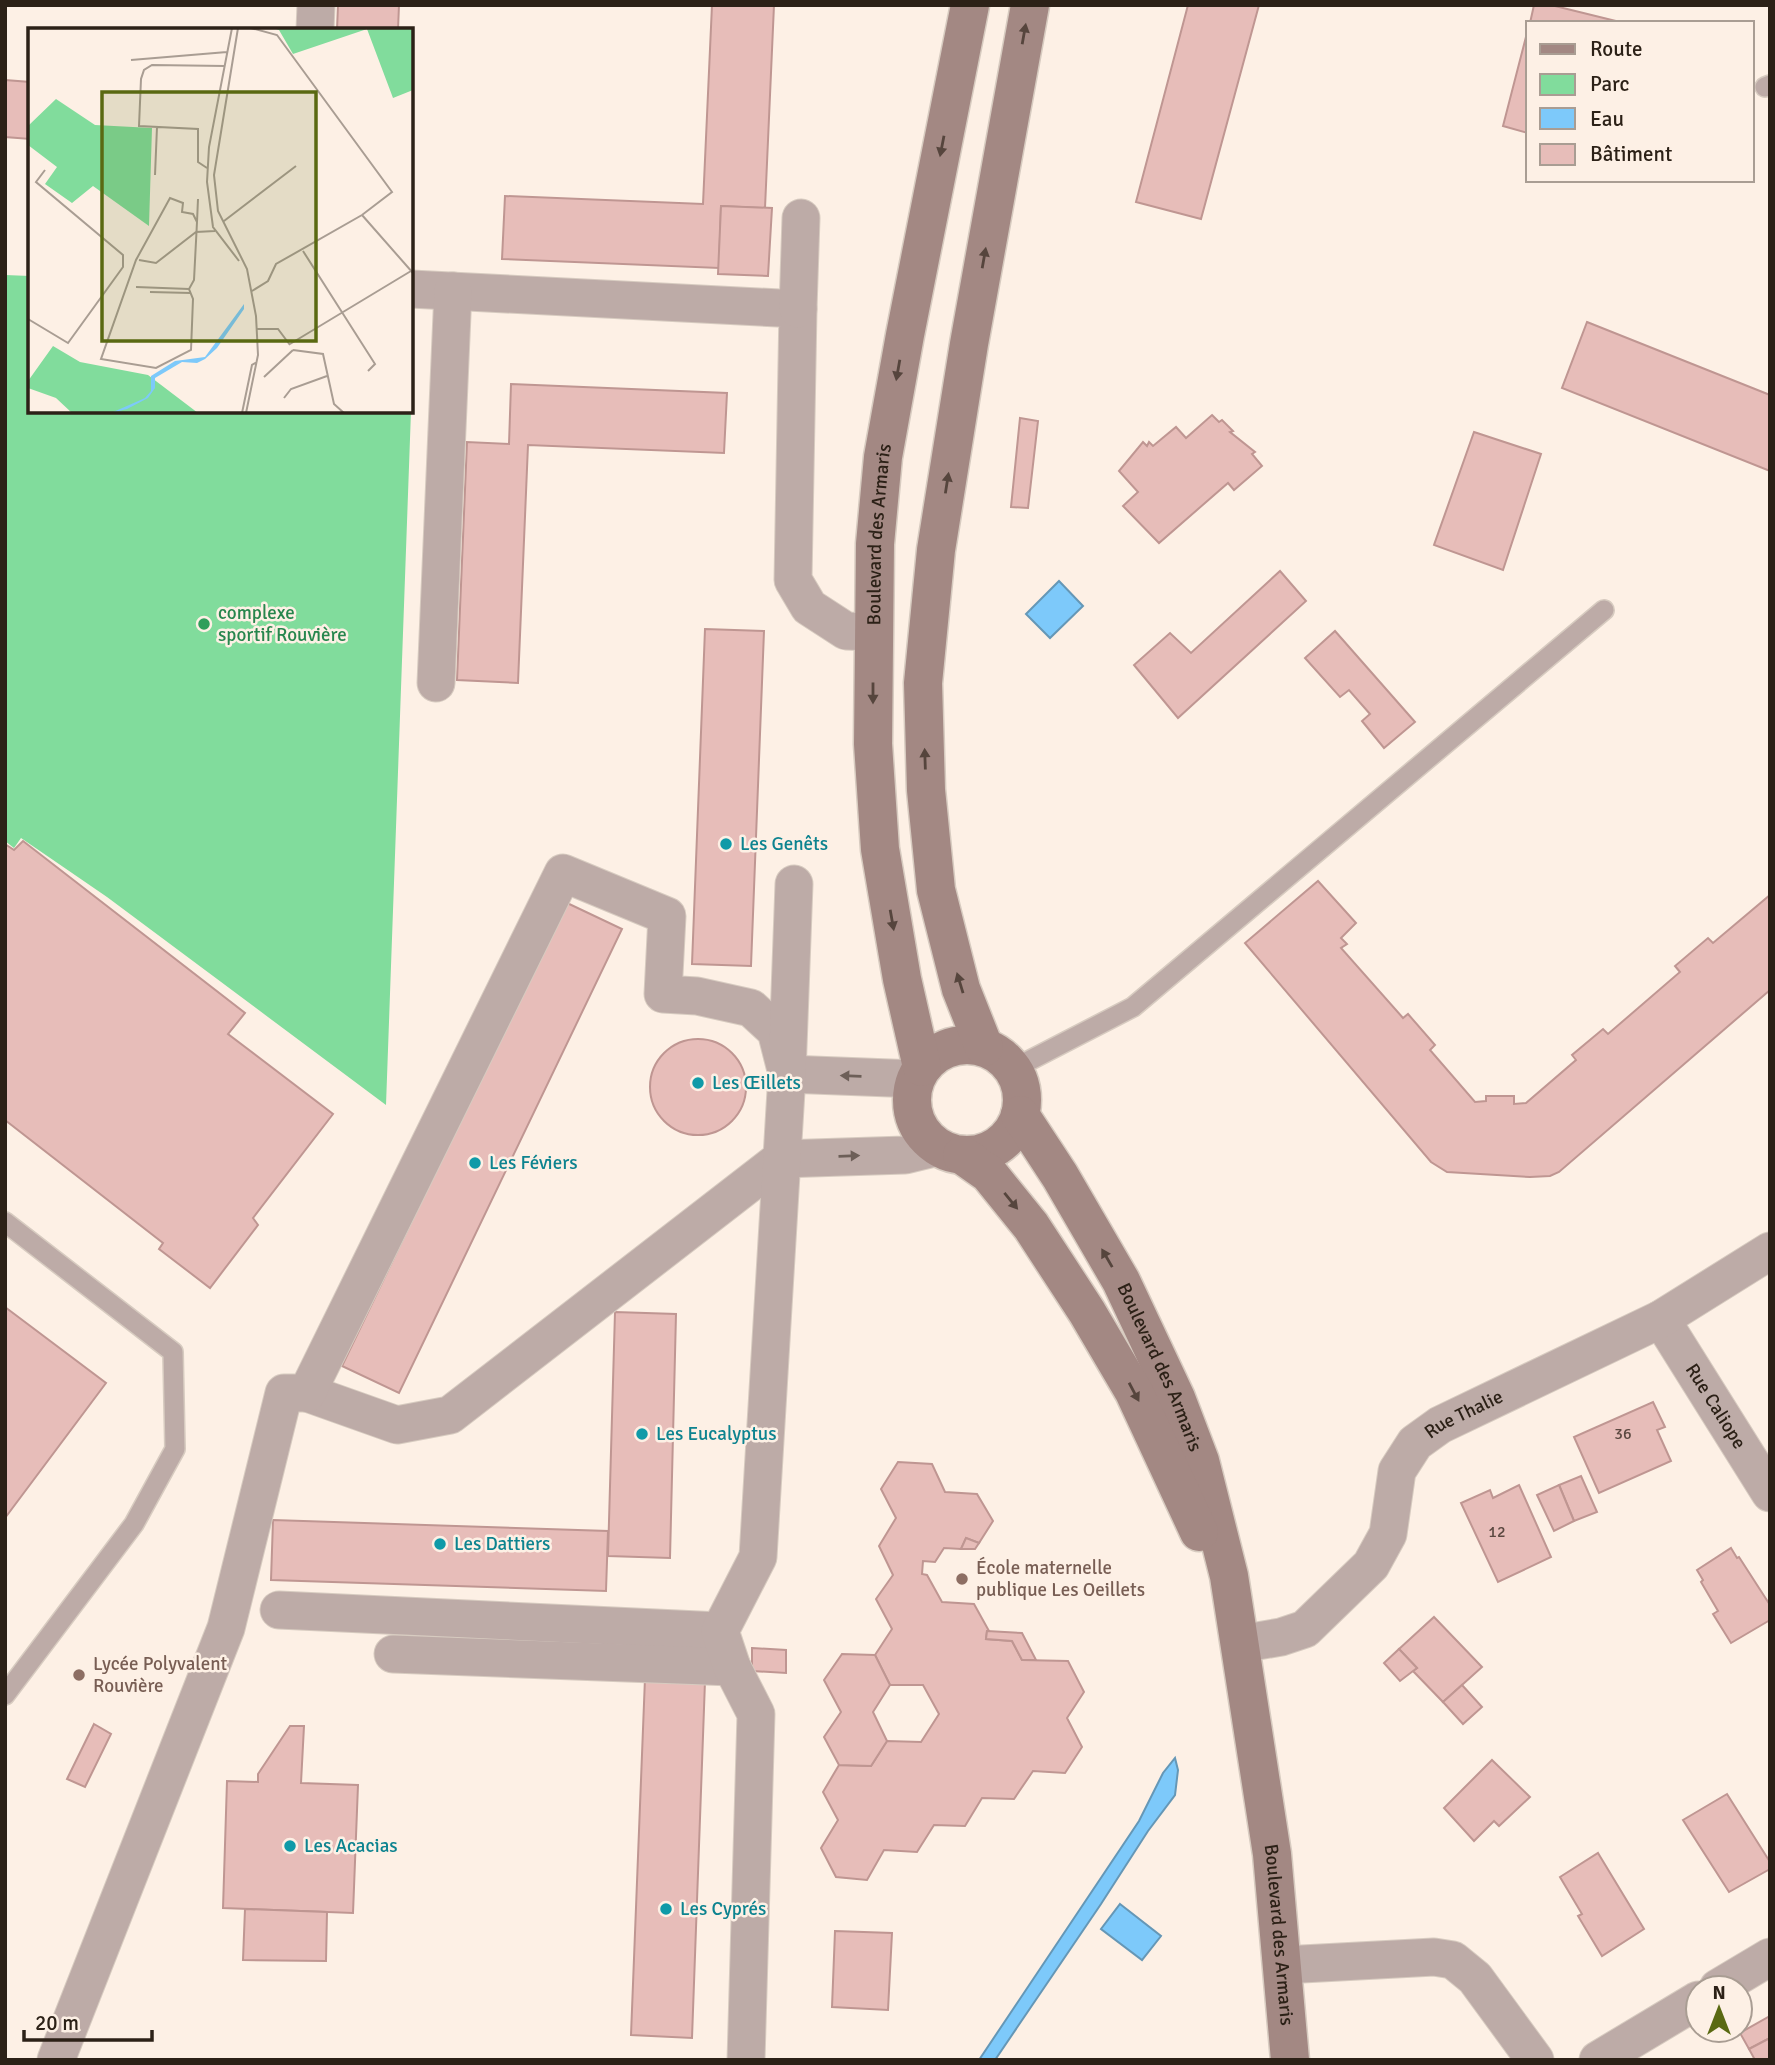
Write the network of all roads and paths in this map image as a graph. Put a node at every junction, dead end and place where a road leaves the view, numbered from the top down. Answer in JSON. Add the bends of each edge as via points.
{"nodes":[{"id":1,"x":316,"y":5,"type":"edge"},
{"id":2,"x":971,"y":5,"type":"edge"},
{"id":3,"x":1030,"y":5,"type":"edge"},
{"id":4,"x":315,"y":28,"type":"edge"},
{"id":5,"x":801,"y":218,"type":"dead end"},
{"id":6,"x":413,"y":289,"type":"edge"},
{"id":7,"x":453,"y":291,"type":"junction"},
{"id":8,"x":798,"y":309,"type":"junction"},
{"id":9,"x":1604,"y":610,"type":"dead end"},
{"id":10,"x":873,"y":632,"type":"junction"},
{"id":11,"x":436,"y":683,"type":"dead end"},
{"id":12,"x":794,"y":884,"type":"dead end"},
{"id":13,"x":999,"y":1058,"type":"junction"},
{"id":14,"x":919,"y":1073,"type":"junction"},
{"id":15,"x":787,"y":1074,"type":"junction"},
{"id":16,"x":1020,"y":1115,"type":"junction"},
{"id":17,"x":950,"y":1151,"type":"junction"},
{"id":18,"x":781,"y":1159,"type":"junction"},
{"id":19,"x":5,"y":1222,"type":"edge"},
{"id":20,"x":1770,"y":1251,"type":"edge"},
{"id":21,"x":1661,"y":1319,"type":"junction"},
{"id":22,"x":307,"y":1393,"type":"junction"},
{"id":23,"x":1770,"y":1493,"type":"edge"},
{"id":24,"x":279,"y":1610,"type":"dead end"},
{"id":25,"x":720,"y":1631,"type":"junction"},
{"id":26,"x":1240,"y":1644,"type":"junction"},
{"id":27,"x":393,"y":1654,"type":"dead end"},
{"id":28,"x":732,"y":1667,"type":"junction"},
{"id":29,"x":5,"y":1695,"type":"edge"},
{"id":30,"x":1770,"y":1957,"type":"edge"},
{"id":31,"x":1283,"y":1965,"type":"junction"},
{"id":32,"x":1741,"y":1974,"type":"edge"},
{"id":33,"x":1684,"y":2008,"type":"edge"},
{"id":34,"x":56,"y":2060,"type":"edge"},
{"id":35,"x":746,"y":2060,"type":"edge"},
{"id":36,"x":1290,"y":2060,"type":"edge"},
{"id":37,"x":1535,"y":2060,"type":"edge"},
{"id":38,"x":1598,"y":2060,"type":"edge"}],
"edges":[{"from":1,"to":4,"type":"street"},
{"from":2,"to":10,"type":"main road","name":"Boulevard des Armaris","one_way":true,"via":[[883,457]]},
{"from":13,"to":3,"type":"main road","one_way":true,"via":[[961,989],[936,890],[926,790],[923,683],[940,525]]},
{"from":5,"to":8,"type":"street"},
{"from":6,"to":7,"type":"street"},
{"from":7,"to":8,"type":"street"},
{"from":7,"to":11,"type":"street"},
{"from":8,"to":10,"type":"street","via":[[793,580],[809,607],[846,631]]},
{"from":9,"to":13,"type":"lane","via":[[1133,1007]]},
{"from":10,"to":14,"type":"main road","name":"Boulevard des Armaris","one_way":true,"via":[[873,744],[880,849]]},
{"from":12,"to":15,"type":"street"},
{"from":13,"to":14,"type":"main road","via":[[967,1045],[950,1048],[934,1055]]},
{"from":13,"to":16,"type":"main road","via":[[1022,1091]]},
{"from":14,"to":15,"type":"street","one_way":true},
{"from":14,"to":17,"type":"main road","via":[[911,1098],[915,1117],[923,1134]]},
{"from":15,"to":18,"type":"street"},
{"from":15,"to":22,"type":"street","via":[[776,1031],[751,1008],[663,994],[667,916],[563,873]]},
{"from":16,"to":17,"type":"main road","via":[[998,1145],[977,1154]]},
{"from":26,"to":16,"type":"main road","name":"Boulevard des Armaris","one_way":true,"via":[[1229,1576],[1200,1461],[1176,1398],[1121,1281]]},
{"from":18,"to":17,"type":"street","one_way":true},
{"from":17,"to":26,"type":"main road","name":"Boulevard des Armaris","one_way":true,"via":[[989,1174],[1031,1226],[1087,1312],[1160,1444],[1207,1551]]},
{"from":18,"to":22,"type":"street","via":[[450,1415],[397,1425]]},
{"from":18,"to":25,"type":"street","via":[[758,1557]]},
{"from":19,"to":29,"type":"lane","via":[[173,1352],[175,1449],[134,1524]]},
{"from":20,"to":21,"type":"street","name":"Rue Thalie"},
{"from":21,"to":23,"type":"street","name":"Rue Caliope"},
{"from":21,"to":26,"type":"street","name":"Rue Thalie","via":[[1440,1424],[1415,1443],[1397,1471],[1388,1534],[1371,1565],[1306,1629]]},
{"from":22,"to":34,"type":"street","via":[[284,1393],[226,1628]]},
{"from":24,"to":25,"type":"street"},
{"from":25,"to":28,"type":"street"},
{"from":26,"to":31,"type":"main road","name":"Boulevard des Armaris","via":[[1272,1854]]},
{"from":27,"to":28,"type":"street"},
{"from":28,"to":35,"type":"street","via":[[756,1714]]},
{"from":30,"to":32,"type":"street"},
{"from":31,"to":36,"type":"main road","name":"Boulevard des Armaris"},
{"from":31,"to":37,"type":"street","via":[[1434,1957],[1453,1960],[1475,1978]]},
{"from":33,"to":38,"type":"street"}]}
